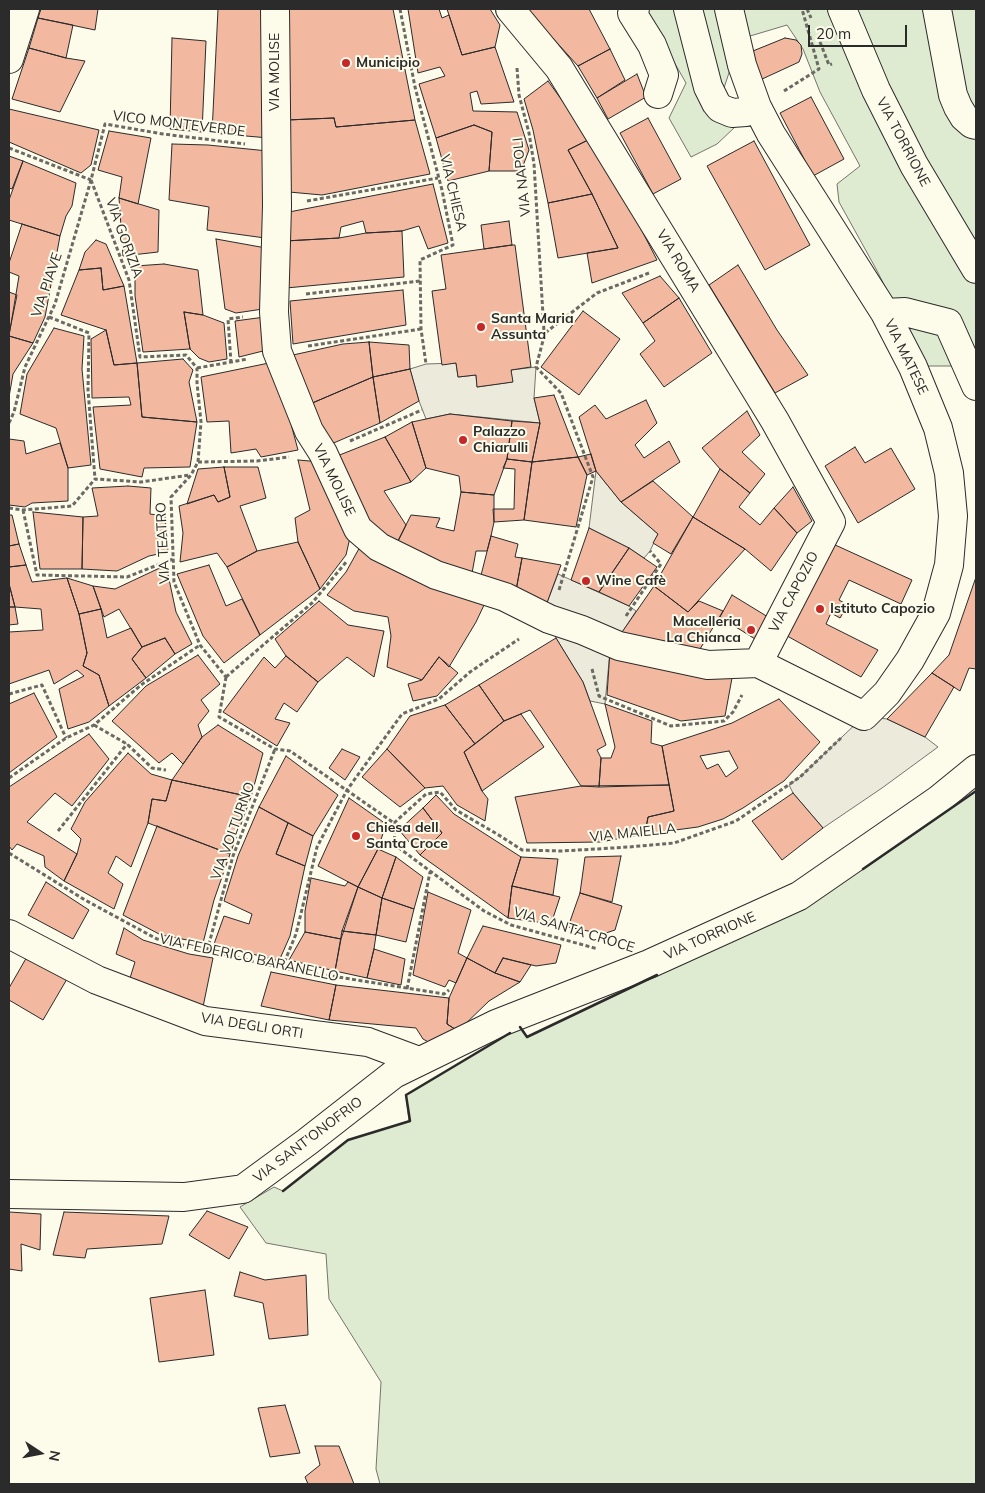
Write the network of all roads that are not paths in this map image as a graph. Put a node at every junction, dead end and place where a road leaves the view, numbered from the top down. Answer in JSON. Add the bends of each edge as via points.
{"nodes":[{"id":1,"x":25,"y":9,"type":"edge"},
{"id":2,"x":275,"y":9,"type":"edge"},
{"id":3,"x":688,"y":9,"type":"edge"},
{"id":4,"x":729,"y":9,"type":"edge"},
{"id":5,"x":842,"y":9,"type":"edge"},
{"id":6,"x":937,"y":9,"type":"edge"},
{"id":7,"x":632,"y":10,"type":"edge"},
{"id":8,"x":515,"y":14,"type":"edge"},
{"id":9,"x":9,"y":59,"type":"edge"},
{"id":10,"x":658,"y":94,"type":"dead end"},
{"id":11,"x":758,"y":107,"type":"junction"},
{"id":12,"x":976,"y":125,"type":"edge"},
{"id":13,"x":976,"y":269,"type":"edge"},
{"id":14,"x":885,"y":313,"type":"junction"},
{"id":15,"x":976,"y":386,"type":"edge"},
{"id":16,"x":831,"y":522,"type":"joint"},
{"id":17,"x":758,"y":663,"type":"junction"},
{"id":18,"x":976,"y":769,"type":"edge"},
{"id":19,"x":9,"y":934,"type":"edge"},
{"id":20,"x":419,"y":1061,"type":"junction"},
{"id":21,"x":9,"y":1194,"type":"edge"}],
"edges":[{"from":1,"to":9,"type":"street"},
{"from":2,"to":17,"type":"street","name":"VIA MOLISE","via":[[277,206],[274,305],[277,351],[309,431],[323,453],[358,529],[379,547],[436,575],[505,597],[549,619],[619,646],[708,664]]},
{"from":3,"to":11,"type":"street","via":[[708,87],[716,103],[732,113]]},
{"from":4,"to":11,"type":"street","name":"VIA MATESE","via":[[742,65]]},
{"from":5,"to":13,"type":"street","name":"VIA TORRIONE","via":[[876,90],[914,166]]},
{"from":6,"to":12,"type":"street","via":[[953,95],[964,117]]},
{"from":7,"to":10,"type":"street","via":[[664,76]]},
{"from":8,"to":16,"type":"street","name":"VIA ROMA","via":[[559,68],[775,421]]},
{"from":11,"to":14,"type":"street","name":"VIA MATESE","via":[[771,134]]},
{"from":14,"to":15,"type":"street","via":[[904,312],[948,323]]},
{"from":14,"to":17,"type":"street","name":"VIA MATESE","via":[[913,367],[938,428],[950,473],[954,516],[949,565],[936,613],[910,660],[887,692],[864,716]]},
{"from":16,"to":17,"type":"street","name":"VIA CAPOZIO"},
{"from":18,"to":20,"type":"street","name":"VIA TORRIONE","via":[[938,800],[799,896],[649,964],[496,1024]]},
{"from":19,"to":20,"type":"street","name":"VIA DEGLI ORTI","via":[[97,980],[205,1021],[368,1042]]},
{"from":20,"to":21,"type":"street","name":"VIA SANT'ONOFRIO","via":[[394,1074],[243,1189],[184,1197]]}]}
